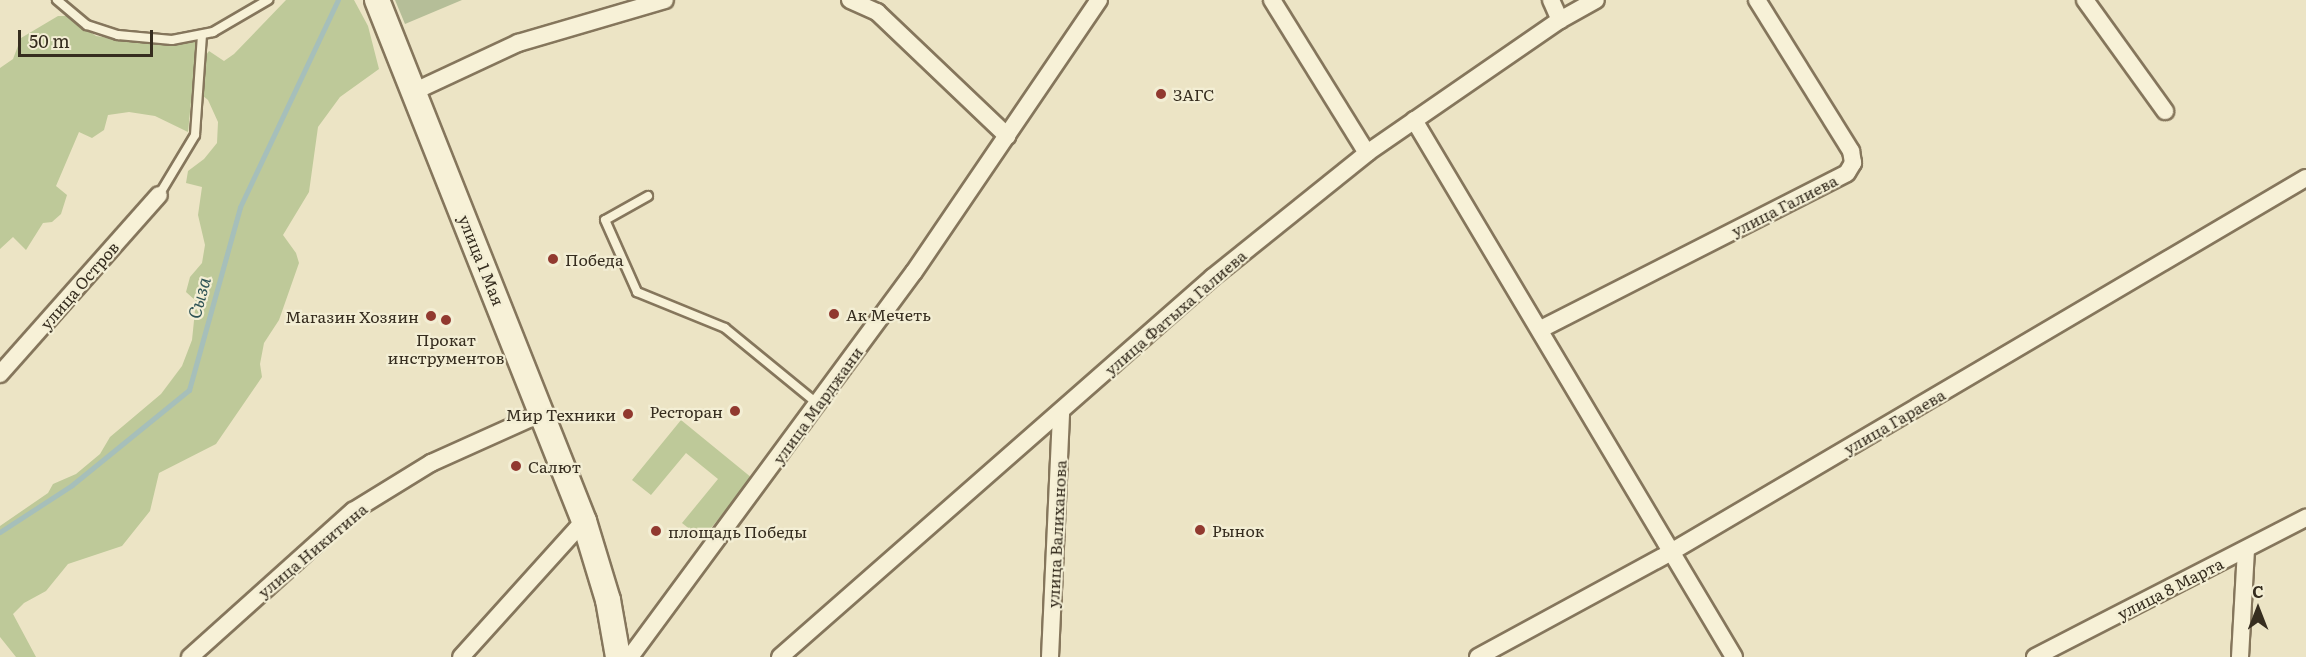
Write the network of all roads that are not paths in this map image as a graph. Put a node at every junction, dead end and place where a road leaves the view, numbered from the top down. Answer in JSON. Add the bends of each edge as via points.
{"nodes":[{"id":1,"x":57,"y":0,"type":"edge"},
{"id":2,"x":268,"y":0,"type":"edge"},
{"id":3,"x":376,"y":0,"type":"edge"},
{"id":4,"x":665,"y":0,"type":"edge"},
{"id":5,"x":850,"y":0,"type":"edge"},
{"id":6,"x":1100,"y":0,"type":"edge"},
{"id":7,"x":1272,"y":0,"type":"edge"},
{"id":8,"x":1551,"y":0,"type":"edge"},
{"id":9,"x":1596,"y":0,"type":"edge"},
{"id":10,"x":1757,"y":0,"type":"edge"},
{"id":11,"x":2085,"y":0,"type":"edge"},
{"id":12,"x":1560,"y":20,"type":"junction"},
{"id":13,"x":202,"y":35,"type":"junction"},
{"id":14,"x":415,"y":91,"type":"junction"},
{"id":15,"x":2164,"y":111,"type":"dead end"},
{"id":16,"x":1414,"y":120,"type":"junction"},
{"id":17,"x":1007,"y":136,"type":"junction"},
{"id":18,"x":1367,"y":153,"type":"junction"},
{"id":19,"x":2306,"y":178,"type":"edge"},
{"id":20,"x":159,"y":195,"type":"joint"},
{"id":21,"x":648,"y":196,"type":"dead end"},
{"id":22,"x":1541,"y":329,"type":"junction"},
{"id":23,"x":0,"y":374,"type":"edge"},
{"id":24,"x":818,"y":404,"type":"junction"},
{"id":25,"x":1061,"y":412,"type":"junction"},
{"id":26,"x":542,"y":413,"type":"junction"},
{"id":27,"x":2306,"y":518,"type":"edge"},
{"id":28,"x":584,"y":521,"type":"junction"},
{"id":29,"x":2246,"y":549,"type":"junction"},
{"id":30,"x":1671,"y":552,"type":"junction"},
{"id":31,"x":190,"y":657,"type":"edge"},
{"id":32,"x":461,"y":657,"type":"edge"},
{"id":33,"x":618,"y":657,"type":"edge"},
{"id":34,"x":630,"y":657,"type":"edge"},
{"id":35,"x":780,"y":657,"type":"edge"},
{"id":36,"x":1050,"y":657,"type":"edge"},
{"id":37,"x":1478,"y":657,"type":"edge"},
{"id":38,"x":1734,"y":657,"type":"edge"},
{"id":39,"x":2035,"y":657,"type":"edge"},
{"id":40,"x":2240,"y":657,"type":"edge"}],
"edges":[{"from":1,"to":13,"type":"lane","via":[[87,25],[118,35],[172,40]]},
{"from":2,"to":13,"type":"lane","via":[[254,11]]},
{"from":3,"to":14,"type":"main road","name":"улица 1 Мая"},
{"from":4,"to":14,"type":"street","via":[[518,43]]},
{"from":5,"to":17,"type":"street","via":[[877,12]]},
{"from":6,"to":17,"type":"street","name":"улица Марджани"},
{"from":7,"to":18,"type":"street"},
{"from":8,"to":12,"type":"street"},
{"from":9,"to":12,"type":"street","name":"улица Фатыха Галиева"},
{"from":10,"to":22,"type":"street","name":"улица Галиева","via":[[1851,151],[1853,163],[1847,173]]},
{"from":11,"to":15,"type":"street"},
{"from":12,"to":16,"type":"street","name":"улица Фатыха Галиева"},
{"from":13,"to":20,"type":"lane","via":[[195,135]]},
{"from":14,"to":26,"type":"main road","name":"улица 1 Мая"},
{"from":16,"to":18,"type":"street","name":"улица Фатыха Галиева"},
{"from":16,"to":22,"type":"street"},
{"from":17,"to":24,"type":"street","name":"улица Марджани"},
{"from":18,"to":25,"type":"street","name":"улица Фатыха Галиева","via":[[1213,277]]},
{"from":19,"to":30,"type":"street","name":"улица Гараева"},
{"from":20,"to":23,"type":"street","name":"улица Остров"},
{"from":21,"to":24,"type":"lane","via":[[605,220],[637,292],[725,328]]},
{"from":22,"to":30,"type":"street"},
{"from":24,"to":34,"type":"street","name":"улица Марджани"},
{"from":25,"to":35,"type":"street","name":"улица Фатыха Галиева"},
{"from":25,"to":36,"type":"street","name":"улица Валиханова"},
{"from":26,"to":28,"type":"main road","name":"улица 1 Мая"},
{"from":26,"to":31,"type":"street","name":"улица Никитина","via":[[431,463],[353,511]]},
{"from":27,"to":29,"type":"street","name":"улица 8 Марта"},
{"from":28,"to":32,"type":"street"},
{"from":28,"to":33,"type":"main road","name":"улица 1 Мая","via":[[608,600]]},
{"from":29,"to":39,"type":"street","name":"улица 8 Марта"},
{"from":29,"to":40,"type":"street"},
{"from":30,"to":37,"type":"street","name":"улица Гараева"},
{"from":30,"to":38,"type":"street"}]}
